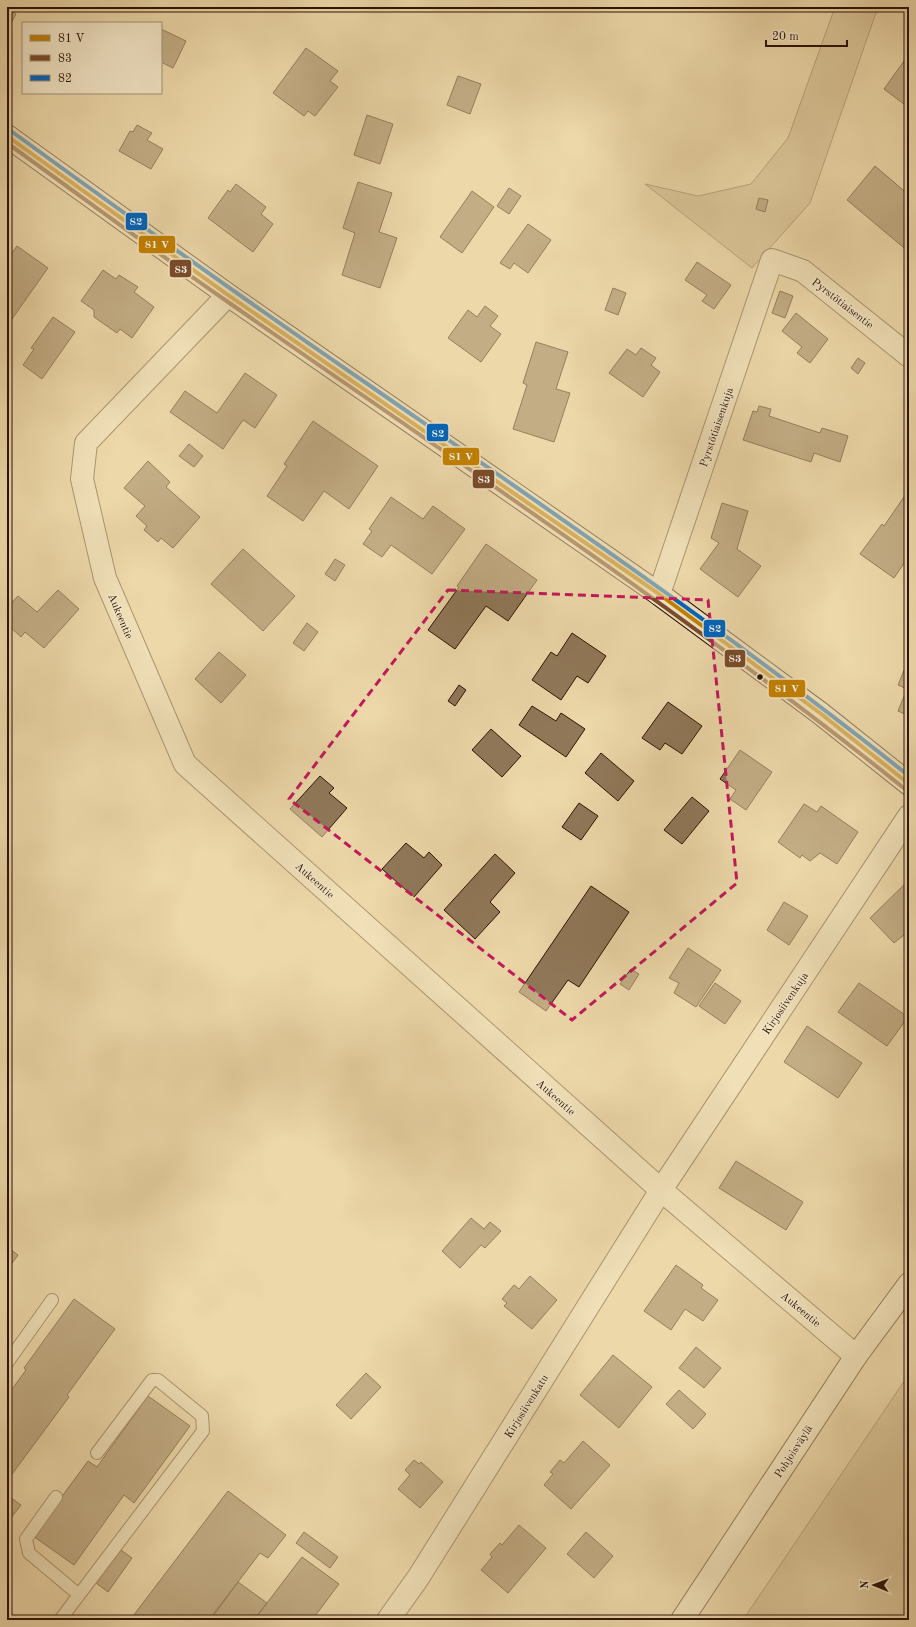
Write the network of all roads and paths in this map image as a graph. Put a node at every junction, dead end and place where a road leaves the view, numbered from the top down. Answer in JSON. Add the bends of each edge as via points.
{"nodes":[{"id":1,"x":7,"y":136,"type":"edge"},
{"id":2,"x":772,"y":260,"type":"joint"},
{"id":3,"x":228,"y":295,"type":"junction"},
{"id":4,"x":909,"y":356,"type":"edge"},
{"id":5,"x":659,"y":594,"type":"junction"},
{"id":6,"x":909,"y":784,"type":"edge"},
{"id":7,"x":909,"y":816,"type":"edge"},
{"id":8,"x":661,"y":1190,"type":"junction"},
{"id":9,"x":909,"y":1284,"type":"edge"},
{"id":10,"x":52,"y":1300,"type":"dead end"},
{"id":11,"x":856,"y":1356,"type":"junction"},
{"id":12,"x":7,"y":1364,"type":"edge"},
{"id":13,"x":97,"y":1453,"type":"dead end"},
{"id":14,"x":56,"y":1497,"type":"dead end"},
{"id":15,"x":79,"y":1595,"type":"junction"},
{"id":16,"x":60,"y":1620,"type":"edge"},
{"id":17,"x":388,"y":1620,"type":"edge"},
{"id":18,"x":682,"y":1620,"type":"edge"}],
"edges":[{"from":1,"to":3,"type":"street"},
{"from":2,"to":4,"type":"street","name":"Pyrstötiaisentie","via":[[802,271]]},
{"from":2,"to":5,"type":"street","name":"Pyrstötiaisenkuja"},
{"from":3,"to":5,"type":"street"},
{"from":3,"to":8,"type":"street","name":"Aukeentie","via":[[86,443],[82,479],[105,578],[185,764]]},
{"from":5,"to":6,"type":"street","via":[[820,713]]},
{"from":7,"to":8,"type":"street","name":"Kirjosiivenkuja"},
{"from":8,"to":11,"type":"street","name":"Aukeentie"},
{"from":8,"to":17,"type":"street","name":"Kirjosiivenkatu","via":[[418,1578]]},
{"from":9,"to":11,"type":"street","name":"Pohjoisväylä"},
{"from":10,"to":12,"type":"lane"},
{"from":11,"to":18,"type":"street","name":"Pohjoisväylä"},
{"from":13,"to":15,"type":"lane","via":[[152,1380],[158,1380],[202,1416],[203,1431]]},
{"from":14,"to":15,"type":"lane","via":[[26,1539],[30,1553]]},
{"from":15,"to":16,"type":"lane"}]}
